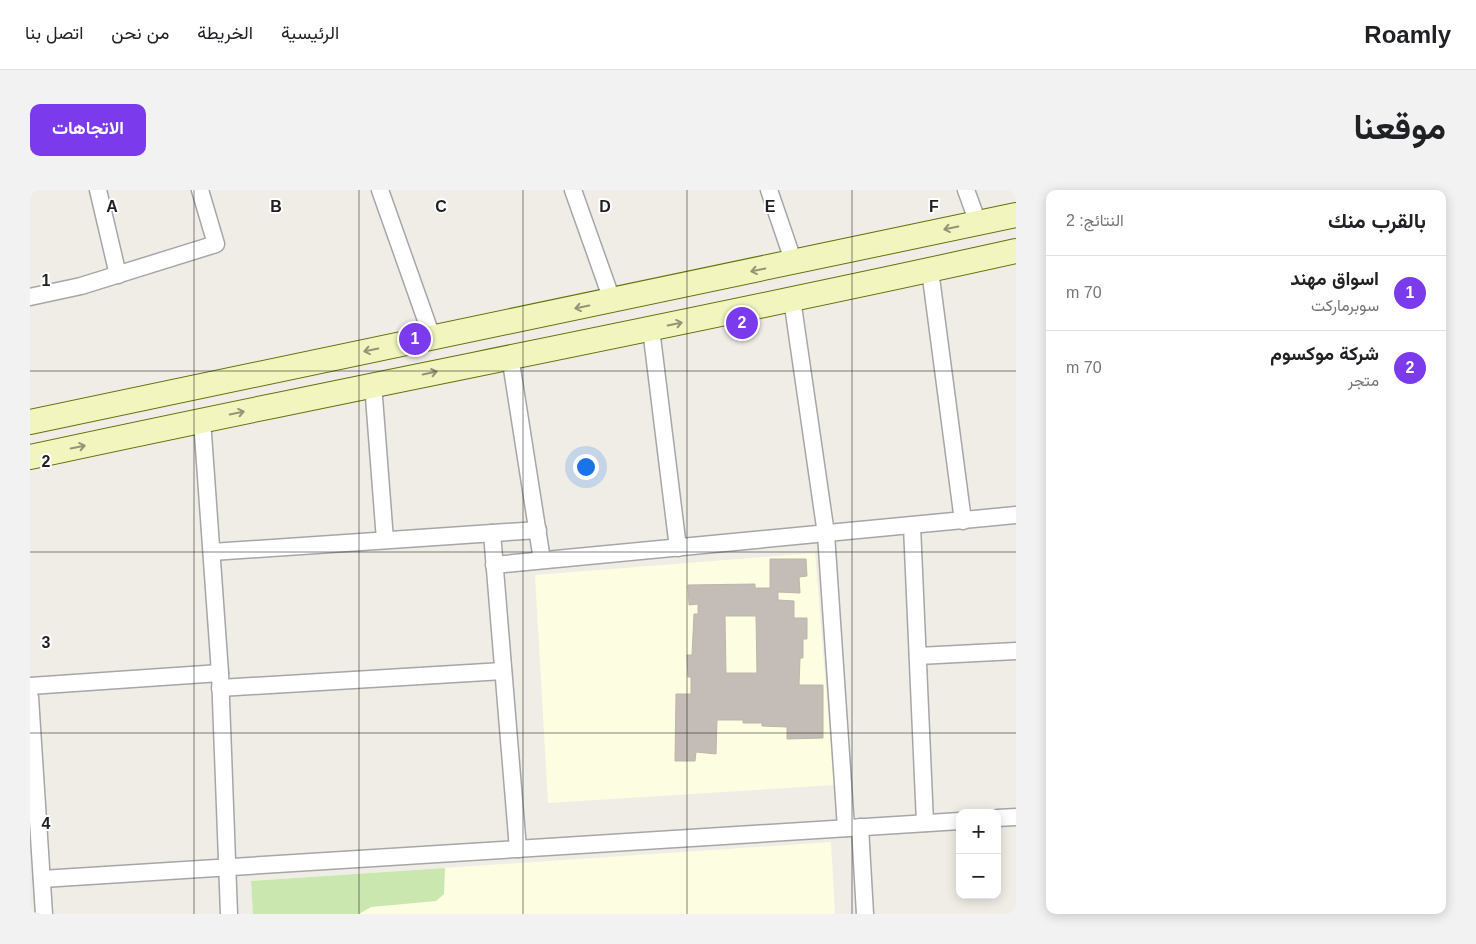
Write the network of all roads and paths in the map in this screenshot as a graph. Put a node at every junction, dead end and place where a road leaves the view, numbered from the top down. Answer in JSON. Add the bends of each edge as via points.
{"nodes":[{"id":1,"x":98,"y":190,"type":"edge"},
{"id":2,"x":200,"y":190,"type":"edge"},
{"id":3,"x":380,"y":190,"type":"edge"},
{"id":4,"x":573,"y":190,"type":"edge"},
{"id":5,"x":770,"y":190,"type":"edge"},
{"id":6,"x":966,"y":190,"type":"edge"},
{"id":7,"x":1016,"y":215,"type":"edge"},
{"id":8,"x":978,"y":223,"type":"junction"},
{"id":9,"x":1016,"y":251,"type":"edge"},
{"id":10,"x":794,"y":262,"type":"junction"},
{"id":11,"x":930,"y":270,"type":"junction"},
{"id":12,"x":118,"y":275,"type":"junction"},
{"id":13,"x":30,"y":297,"type":"edge"},
{"id":14,"x":612,"y":300,"type":"junction"},
{"id":15,"x":792,"y":300,"type":"junction"},
{"id":16,"x":505,"y":322,"type":"junction"},
{"id":17,"x":651,"y":329,"type":"junction"},
{"id":18,"x":432,"y":337,"type":"junction"},
{"id":19,"x":510,"y":356,"type":"junction"},
{"id":20,"x":373,"y":384,"type":"junction"},
{"id":21,"x":202,"y":420,"type":"junction"},
{"id":22,"x":30,"y":422,"type":"edge"},
{"id":23,"x":30,"y":457,"type":"edge"},
{"id":24,"x":1016,"y":515,"type":"edge"},
{"id":25,"x":963,"y":521,"type":"junction"},
{"id":26,"x":912,"y":526,"type":"junction"},
{"id":27,"x":538,"y":530,"type":"junction"},
{"id":28,"x":492,"y":533,"type":"junction"},
{"id":29,"x":826,"y":534,"type":"junction"},
{"id":30,"x":385,"y":540,"type":"junction"},
{"id":31,"x":678,"y":548,"type":"junction"},
{"id":32,"x":212,"y":552,"type":"junction"},
{"id":33,"x":542,"y":560,"type":"junction"},
{"id":34,"x":494,"y":565,"type":"junction"},
{"id":35,"x":1016,"y":651,"type":"edge"},
{"id":36,"x":918,"y":656,"type":"junction"},
{"id":37,"x":503,"y":671,"type":"junction"},
{"id":38,"x":220,"y":680,"type":"junction"},
{"id":39,"x":30,"y":686,"type":"edge"},
{"id":40,"x":30,"y":698,"type":"edge"},
{"id":41,"x":1016,"y":817,"type":"edge"},
{"id":42,"x":1001,"y":818,"type":"edge"},
{"id":43,"x":956,"y":821,"type":"edge"},
{"id":44,"x":925,"y":823,"type":"junction"},
{"id":45,"x":853,"y":827,"type":"junction"},
{"id":46,"x":518,"y":848,"type":"junction"},
{"id":47,"x":227,"y":867,"type":"junction"},
{"id":48,"x":42,"y":880,"type":"junction"},
{"id":49,"x":44,"y":914,"type":"edge"},
{"id":50,"x":229,"y":914,"type":"edge"},
{"id":51,"x":865,"y":914,"type":"edge"}],
"edges":[{"from":1,"to":12,"type":"street"},
{"from":2,"to":12,"type":"street","via":[[216,244]]},
{"from":3,"to":18,"type":"street"},
{"from":4,"to":14,"type":"street"},
{"from":5,"to":10,"type":"street"},
{"from":6,"to":8,"type":"street"},
{"from":7,"to":8,"type":"main road"},
{"from":8,"to":10,"type":"main road","one_way":true},
{"from":9,"to":11,"type":"main road"},
{"from":10,"to":14,"type":"main road","one_way":true},
{"from":11,"to":15,"type":"main road"},
{"from":11,"to":25,"type":"street"},
{"from":12,"to":13,"type":"street"},
{"from":14,"to":16,"type":"main road","one_way":true},
{"from":17,"to":15,"type":"main road","one_way":true},
{"from":15,"to":29,"type":"street"},
{"from":16,"to":18,"type":"main road"},
{"from":16,"to":19,"type":"main road"},
{"from":17,"to":19,"type":"main road"},
{"from":17,"to":31,"type":"street"},
{"from":18,"to":22,"type":"main road","one_way":true},
{"from":20,"to":19,"type":"main road","one_way":true},
{"from":19,"to":27,"type":"street"},
{"from":21,"to":20,"type":"main road","one_way":true},
{"from":20,"to":30,"type":"street"},
{"from":23,"to":21,"type":"main road","one_way":true},
{"from":21,"to":32,"type":"street"},
{"from":24,"to":25,"type":"street"},
{"from":25,"to":26,"type":"street"},
{"from":26,"to":29,"type":"street"},
{"from":26,"to":36,"type":"street"},
{"from":27,"to":28,"type":"street"},
{"from":27,"to":33,"type":"street"},
{"from":28,"to":30,"type":"street"},
{"from":28,"to":34,"type":"street"},
{"from":29,"to":31,"type":"street"},
{"from":29,"to":45,"type":"street"},
{"from":30,"to":32,"type":"street"},
{"from":31,"to":33,"type":"street"},
{"from":32,"to":38,"type":"street"},
{"from":33,"to":34,"type":"street"},
{"from":34,"to":37,"type":"street"},
{"from":35,"to":36,"type":"street"},
{"from":36,"to":44,"type":"street"},
{"from":37,"to":38,"type":"street"},
{"from":37,"to":46,"type":"street"},
{"from":38,"to":39,"type":"street"},
{"from":38,"to":47,"type":"street"},
{"from":40,"to":48,"type":"street"},
{"from":41,"to":42,"type":"street"},
{"from":43,"to":44,"type":"street"},
{"from":44,"to":45,"type":"street"},
{"from":45,"to":46,"type":"street"},
{"from":45,"to":51,"type":"street"},
{"from":46,"to":47,"type":"street"},
{"from":47,"to":48,"type":"street"},
{"from":47,"to":50,"type":"street"},
{"from":48,"to":49,"type":"street"}]}
